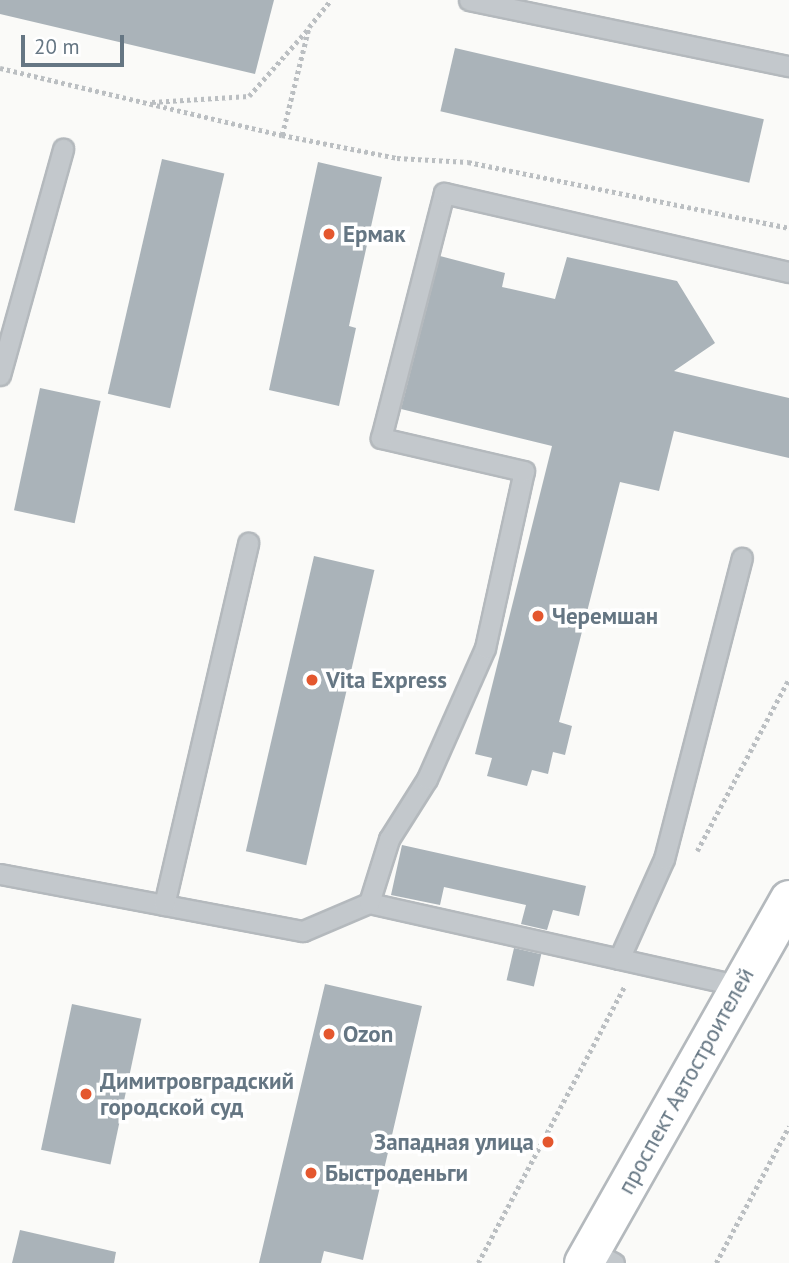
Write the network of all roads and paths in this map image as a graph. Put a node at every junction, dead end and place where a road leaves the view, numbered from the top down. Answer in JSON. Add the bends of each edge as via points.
{"nodes":[{"id":1,"x":331,"y":0,"type":"edge"},
{"id":2,"x":469,"y":0,"type":"edge"},
{"id":3,"x":309,"y":27,"type":"junction"},
{"id":4,"x":789,"y":66,"type":"edge"},
{"id":5,"x":0,"y":68,"type":"edge"},
{"id":6,"x":145,"y":103,"type":"junction"},
{"id":7,"x":282,"y":135,"type":"junction"},
{"id":8,"x":63,"y":149,"type":"dead end"},
{"id":9,"x":789,"y":228,"type":"edge"},
{"id":10,"x":789,"y":272,"type":"edge"},
{"id":11,"x":0,"y":375,"type":"edge"},
{"id":12,"x":248,"y":543,"type":"dead end"},
{"id":13,"x":742,"y":558,"type":"dead end"},
{"id":14,"x":0,"y":874,"type":"edge"},
{"id":15,"x":789,"y":900,"type":"edge"},
{"id":16,"x":369,"y":903,"type":"junction"},
{"id":17,"x":164,"y":905,"type":"junction"},
{"id":18,"x":619,"y":959,"type":"junction"},
{"id":19,"x":740,"y":986,"type":"junction"},
{"id":20,"x":789,"y":1126,"type":"edge"},
{"id":21,"x":596,"y":1259,"type":"edge"},
{"id":22,"x":716,"y":1263,"type":"edge"}],
"edges":[{"from":1,"to":3,"type":"path"},
{"from":2,"to":4,"type":"lane"},
{"from":3,"to":6,"type":"path","via":[[249,96]]},
{"from":3,"to":7,"type":"path"},
{"from":5,"to":6,"type":"path"},
{"from":6,"to":7,"type":"path"},
{"from":7,"to":9,"type":"path","via":[[397,158],[468,162]]},
{"from":8,"to":11,"type":"lane"},
{"from":10,"to":16,"type":"lane","via":[[444,193],[381,438],[524,471],[485,648],[427,779],[389,839]]},
{"from":12,"to":17,"type":"lane"},
{"from":13,"to":18,"type":"lane","via":[[664,859]]},
{"from":14,"to":17,"type":"lane"},
{"from":15,"to":19,"type":"highway","name":"проспект Автостроителей"},
{"from":16,"to":17,"type":"lane","via":[[303,931]]},
{"from":16,"to":18,"type":"lane"},
{"from":18,"to":19,"type":"lane"},
{"from":19,"to":21,"type":"highway","name":"проспект Автостроителей"},
{"from":20,"to":22,"type":"path"}]}
